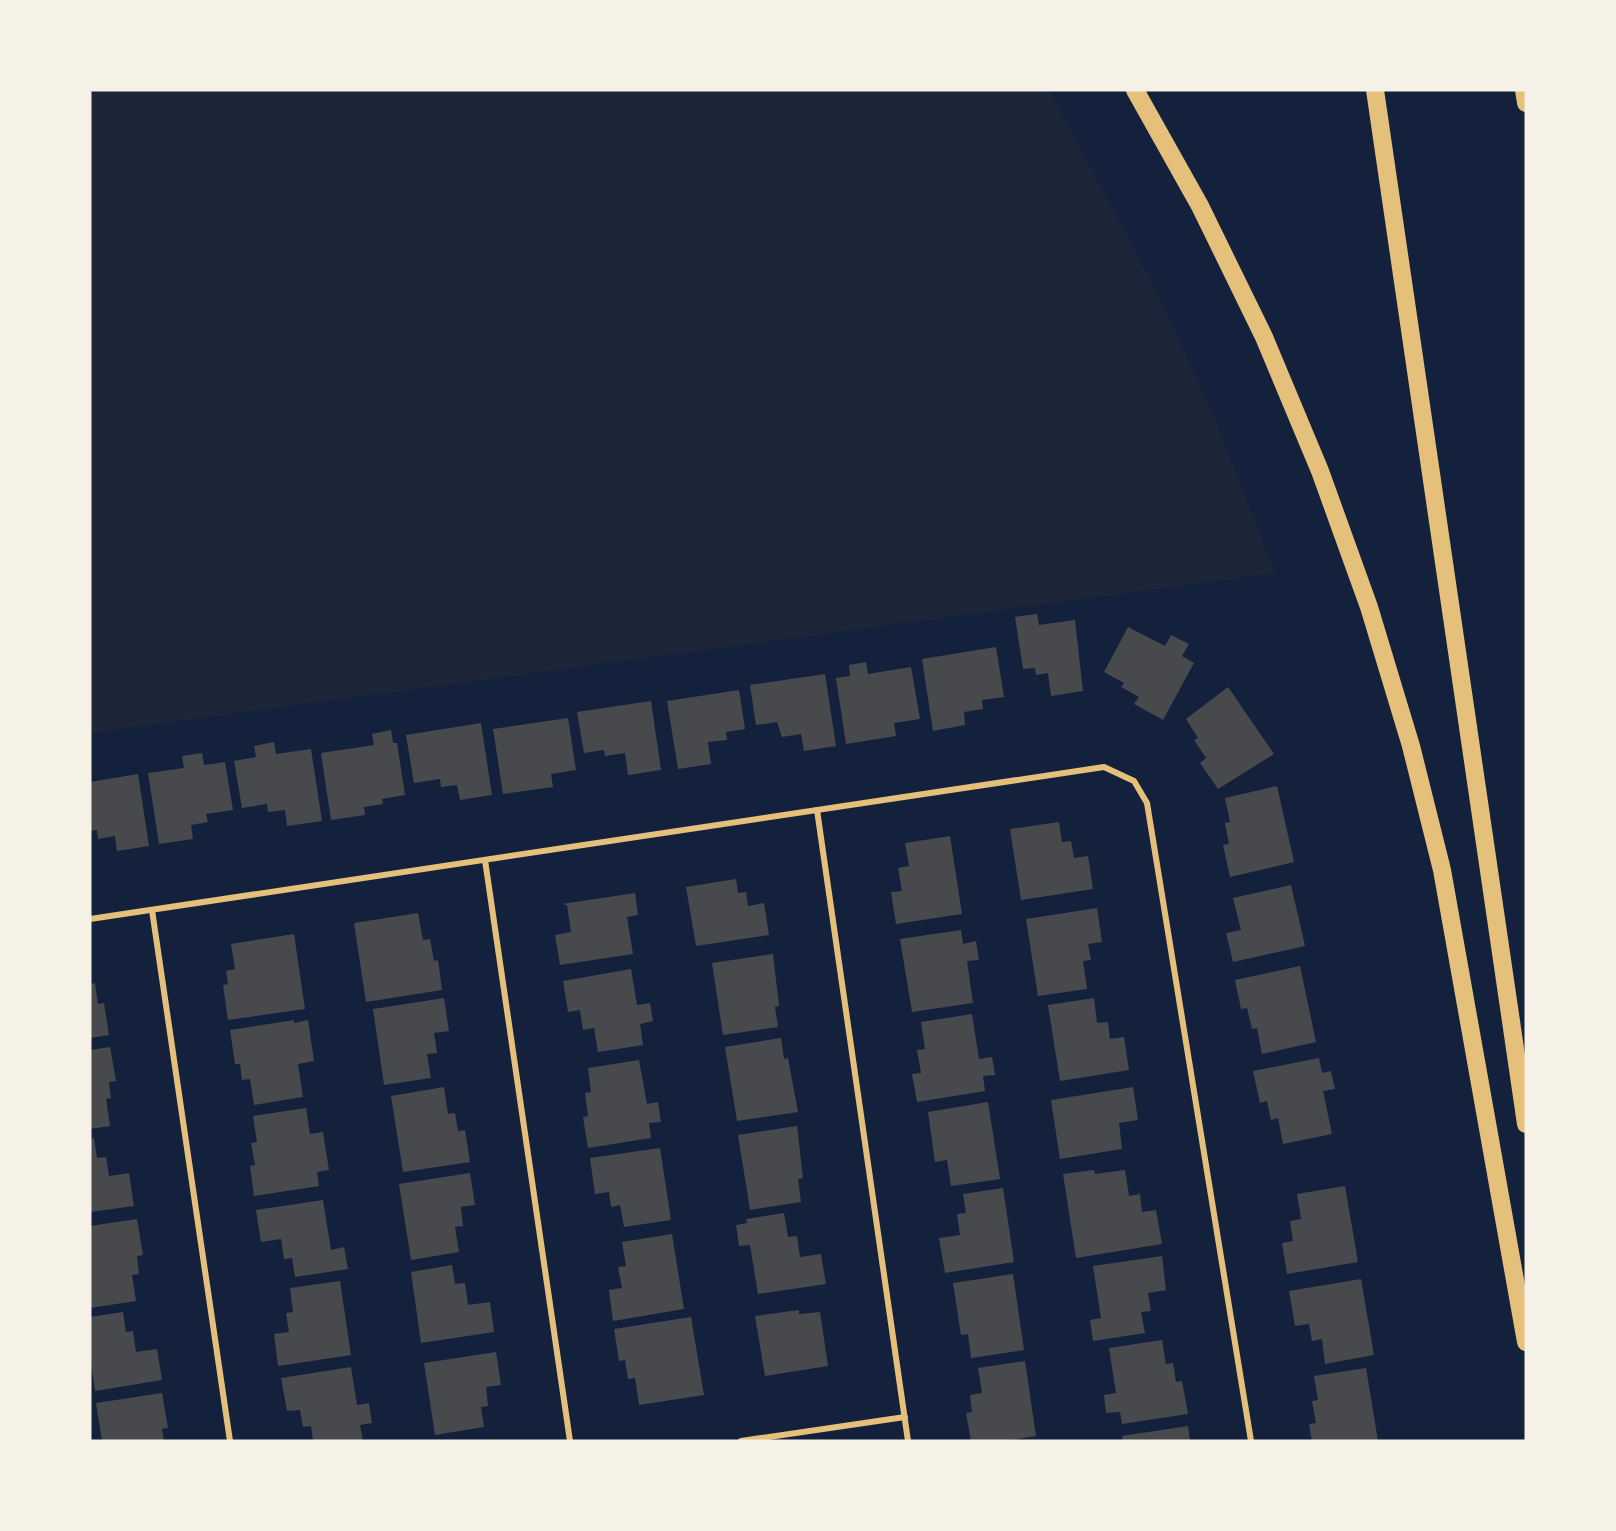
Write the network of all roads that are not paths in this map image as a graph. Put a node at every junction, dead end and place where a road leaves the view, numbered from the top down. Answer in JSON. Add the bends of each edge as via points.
{"nodes":[{"id":1,"x":1135,"y":90,"type":"edge"},
{"id":2,"x":1375,"y":90,"type":"edge"},
{"id":3,"x":1524,"y":90,"type":"edge"},
{"id":4,"x":1526,"y":103,"type":"edge"},
{"id":5,"x":817,"y":810,"type":"junction"},
{"id":6,"x":485,"y":860,"type":"junction"},
{"id":7,"x":152,"y":910,"type":"junction"},
{"id":8,"x":90,"y":919,"type":"edge"},
{"id":9,"x":1526,"y":1124,"type":"edge"},
{"id":10,"x":1526,"y":1342,"type":"edge"},
{"id":11,"x":905,"y":1417,"type":"junction"},
{"id":12,"x":230,"y":1441,"type":"edge"},
{"id":13,"x":570,"y":1441,"type":"edge"},
{"id":14,"x":741,"y":1441,"type":"edge"},
{"id":15,"x":908,"y":1441,"type":"edge"},
{"id":16,"x":1251,"y":1441,"type":"edge"}],
"edges":[{"from":1,"to":10,"type":"highway","via":[[1200,206],[1264,337],[1320,471],[1369,607],[1411,746],[1442,870]]},
{"from":2,"to":9,"type":"highway"},
{"from":3,"to":4,"type":"highway"},
{"from":5,"to":6,"type":"street"},
{"from":5,"to":11,"type":"street"},
{"from":5,"to":16,"type":"street","via":[[1104,767],[1134,781],[1147,803]]},
{"from":6,"to":7,"type":"street"},
{"from":6,"to":13,"type":"street"},
{"from":7,"to":8,"type":"street"},
{"from":7,"to":12,"type":"street"},
{"from":11,"to":14,"type":"street"},
{"from":11,"to":15,"type":"street"}]}
